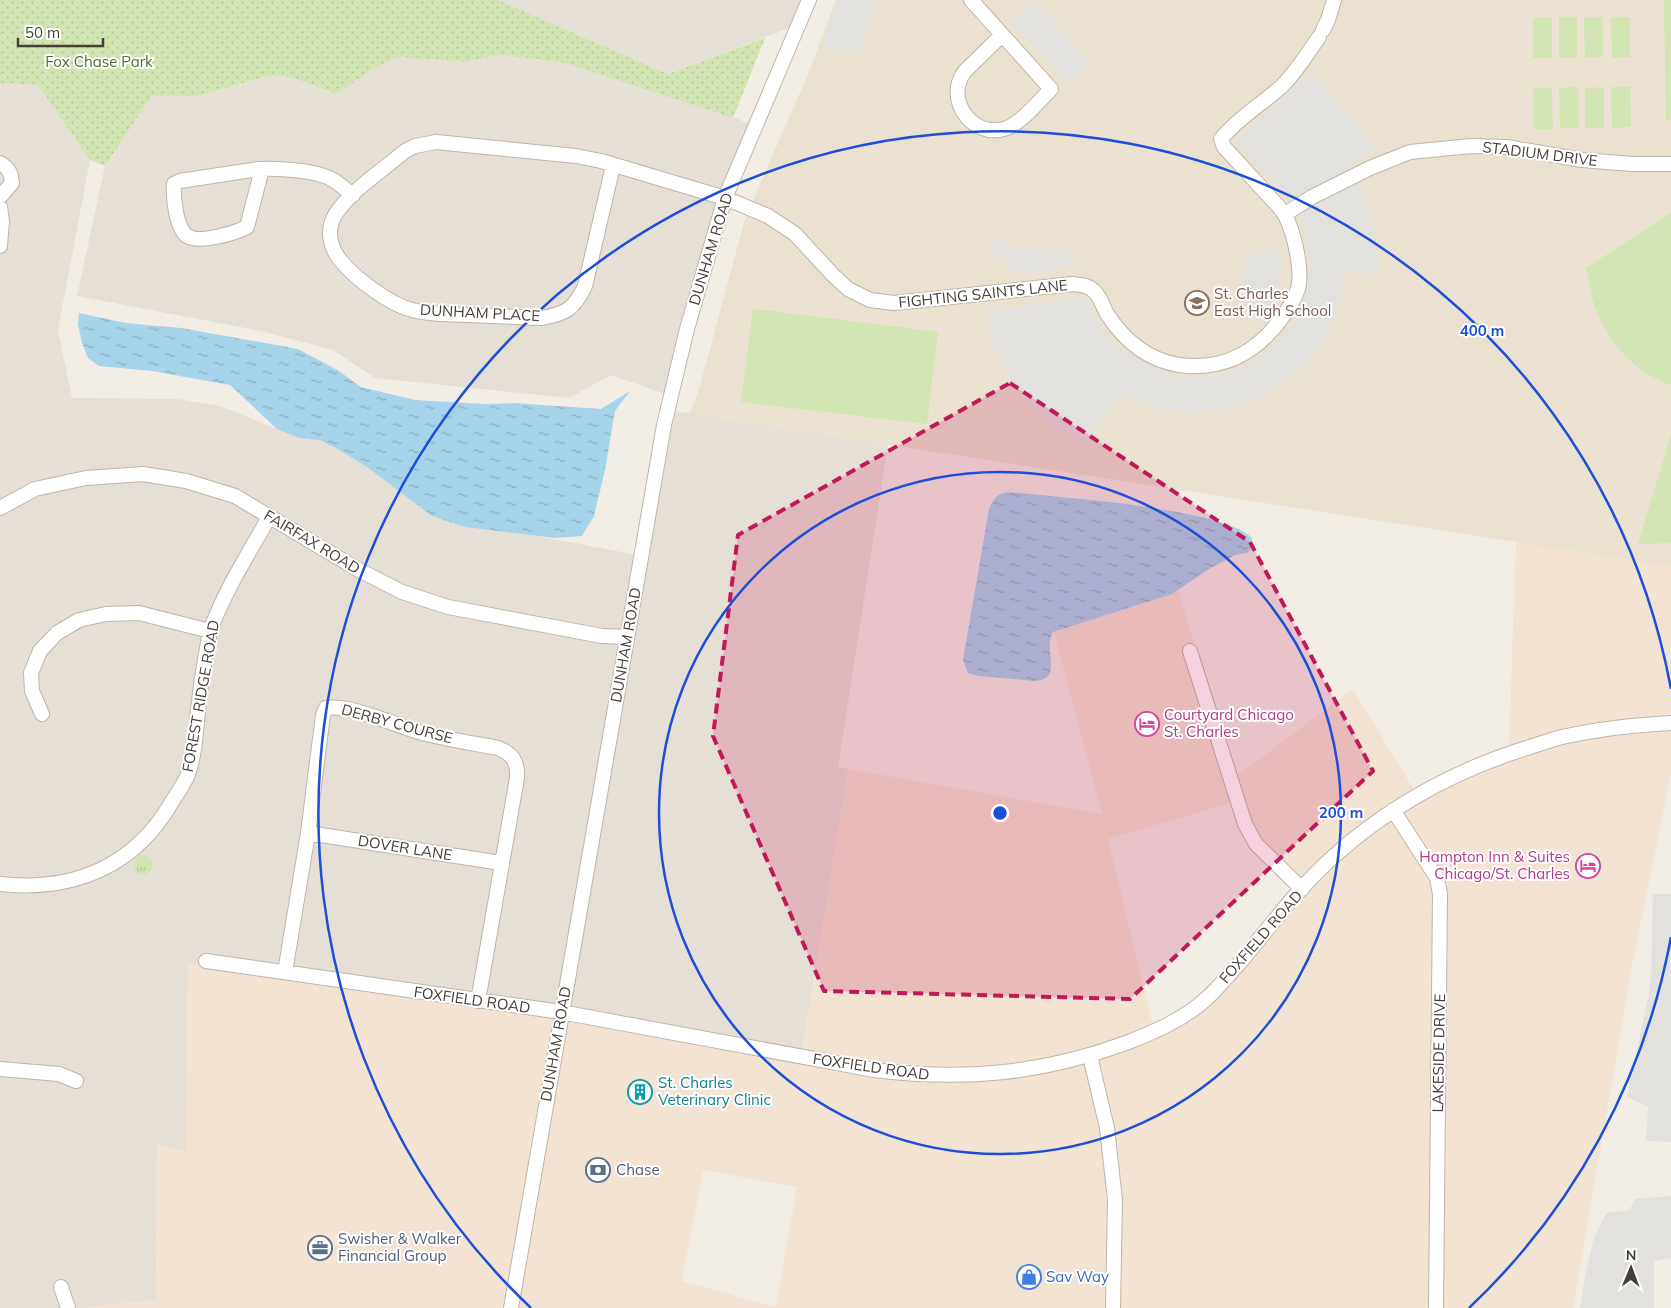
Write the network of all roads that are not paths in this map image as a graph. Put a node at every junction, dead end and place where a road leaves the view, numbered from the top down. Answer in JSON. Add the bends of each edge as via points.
{"nodes":[{"id":1,"x":809,"y":0,"type":"edge"},
{"id":2,"x":971,"y":0,"type":"edge"},
{"id":3,"x":1334,"y":0,"type":"edge"},
{"id":4,"x":1002,"y":35,"type":"junction"},
{"id":5,"x":0,"y":163,"type":"edge"},
{"id":6,"x":1671,"y":164,"type":"edge"},
{"id":7,"x":613,"y":166,"type":"junction"},
{"id":8,"x":262,"y":169,"type":"junction"},
{"id":9,"x":353,"y":195,"type":"junction"},
{"id":10,"x":0,"y":197,"type":"edge"},
{"id":11,"x":725,"y":198,"type":"junction"},
{"id":12,"x":0,"y":207,"type":"edge"},
{"id":13,"x":1285,"y":214,"type":"junction"},
{"id":14,"x":0,"y":246,"type":"edge"},
{"id":15,"x":0,"y":508,"type":"edge"},
{"id":16,"x":269,"y":516,"type":"junction"},
{"id":17,"x":210,"y":631,"type":"junction"},
{"id":18,"x":627,"y":637,"type":"junction"},
{"id":19,"x":1190,"y":651,"type":"dead end"},
{"id":20,"x":42,"y":714,"type":"dead end"},
{"id":21,"x":1671,"y":723,"type":"edge"},
{"id":22,"x":1393,"y":810,"type":"junction"},
{"id":23,"x":308,"y":833,"type":"junction"},
{"id":24,"x":502,"y":863,"type":"junction"},
{"id":25,"x":0,"y":884,"type":"edge"},
{"id":26,"x":1302,"y":889,"type":"junction"},
{"id":27,"x":206,"y":961,"type":"dead end"},
{"id":28,"x":284,"y":972,"type":"junction"},
{"id":29,"x":478,"y":1001,"type":"junction"},
{"id":30,"x":561,"y":1012,"type":"junction"},
{"id":31,"x":1090,"y":1056,"type":"junction"},
{"id":32,"x":0,"y":1069,"type":"edge"},
{"id":33,"x":76,"y":1081,"type":"dead end"},
{"id":34,"x":61,"y":1287,"type":"dead end"},
{"id":35,"x":68,"y":1308,"type":"edge"},
{"id":36,"x":510,"y":1308,"type":"edge"},
{"id":37,"x":1112,"y":1308,"type":"edge"},
{"id":38,"x":1436,"y":1308,"type":"edge"}],
"edges":[{"from":1,"to":11,"type":"street","name":"DUNHAM ROAD"},
{"from":2,"to":4,"type":"street"},
{"from":3,"to":13,"type":"street","via":[[1328,20],[1296,72],[1221,139],[1224,147]]},
{"from":4,"to":4,"type":"street","via":[[960,78],[957,90],[958,100],[968,119],[984,130],[1007,128],[1051,89]]},
{"from":5,"to":10,"type":"street","via":[[12,176],[12,183]]},
{"from":6,"to":13,"type":"street","name":"STADIUM DRIVE","via":[[1582,160],[1507,147],[1470,146],[1410,152],[1312,197]]},
{"from":7,"to":9,"type":"street","name":"DUNHAM PLACE","via":[[576,156],[436,142],[406,151]]},
{"from":7,"to":9,"type":"street","name":"DUNHAM PLACE","via":[[580,296],[570,309],[557,316],[541,318],[432,314],[411,310],[379,294],[345,266],[330,241],[335,216]]},
{"from":7,"to":11,"type":"street","name":"DUNHAM PLACE"},
{"from":8,"to":8,"type":"street","via":[[174,184],[179,228],[189,237],[203,239],[239,232],[247,227]]},
{"from":8,"to":9,"type":"street","via":[[322,175]]},
{"from":11,"to":13,"type":"street","name":"FIGHTING SAINTS LANE","via":[[768,216],[795,234],[848,289],[870,300],[894,303],[1073,284],[1086,286],[1095,292],[1124,337],[1149,355],[1179,365],[1233,360],[1255,348],[1288,309],[1298,288],[1298,261]]},
{"from":11,"to":18,"type":"street","name":"DUNHAM ROAD","via":[[687,329],[664,425]]},
{"from":12,"to":14,"type":"street"},
{"from":15,"to":16,"type":"street","name":"FAIRFAX ROAD","via":[[35,489],[86,478],[143,474],[186,481],[235,496]]},
{"from":16,"to":17,"type":"street","name":"FOREST RIDGE ROAD","via":[[238,569]]},
{"from":16,"to":18,"type":"street","name":"FAIRFAX ROAD","via":[[357,569],[411,595],[448,607],[602,636]]},
{"from":17,"to":20,"type":"street","via":[[139,613],[106,614],[78,620],[57,633],[40,652],[31,674],[32,690]]},
{"from":17,"to":25,"type":"street","name":"FOREST RIDGE ROAD","via":[[188,775],[150,834],[134,849],[80,879],[23,887]]},
{"from":18,"to":30,"type":"street","name":"DUNHAM ROAD"},
{"from":19,"to":26,"type":"street","via":[[1245,824],[1256,844]]},
{"from":21,"to":22,"type":"street","name":"FOXFIELD ROAD","via":[[1623,726],[1561,738],[1504,755],[1443,781]]},
{"from":22,"to":26,"type":"street","name":"FOXFIELD ROAD","via":[[1333,856]]},
{"from":22,"to":38,"type":"street","name":"LAKESIDE DRIVE","via":[[1436,878],[1440,894]]},
{"from":23,"to":24,"type":"street","name":"DOVER LANE"},
{"from":23,"to":24,"type":"street","name":"DERBY COURSE","via":[[323,715],[326,708],[333,707],[420,732],[508,752],[516,761],[517,778]]},
{"from":23,"to":28,"type":"street","name":"DERBY COURSE"},
{"from":24,"to":29,"type":"street","name":"DERBY COURSE"},
{"from":26,"to":31,"type":"street","name":"FOXFIELD ROAD","via":[[1205,1000],[1153,1033]]},
{"from":27,"to":28,"type":"street","name":"FOXFIELD ROAD"},
{"from":28,"to":29,"type":"street","name":"FOXFIELD ROAD"},
{"from":29,"to":30,"type":"street","name":"FOXFIELD ROAD"},
{"from":30,"to":31,"type":"street","name":"FOXFIELD ROAD","via":[[906,1074],[986,1075]]},
{"from":30,"to":36,"type":"street","name":"DUNHAM ROAD"},
{"from":31,"to":37,"type":"street","via":[[1107,1128],[1114,1200]]},
{"from":32,"to":33,"type":"street","via":[[59,1074]]},
{"from":34,"to":35,"type":"street"}]}
